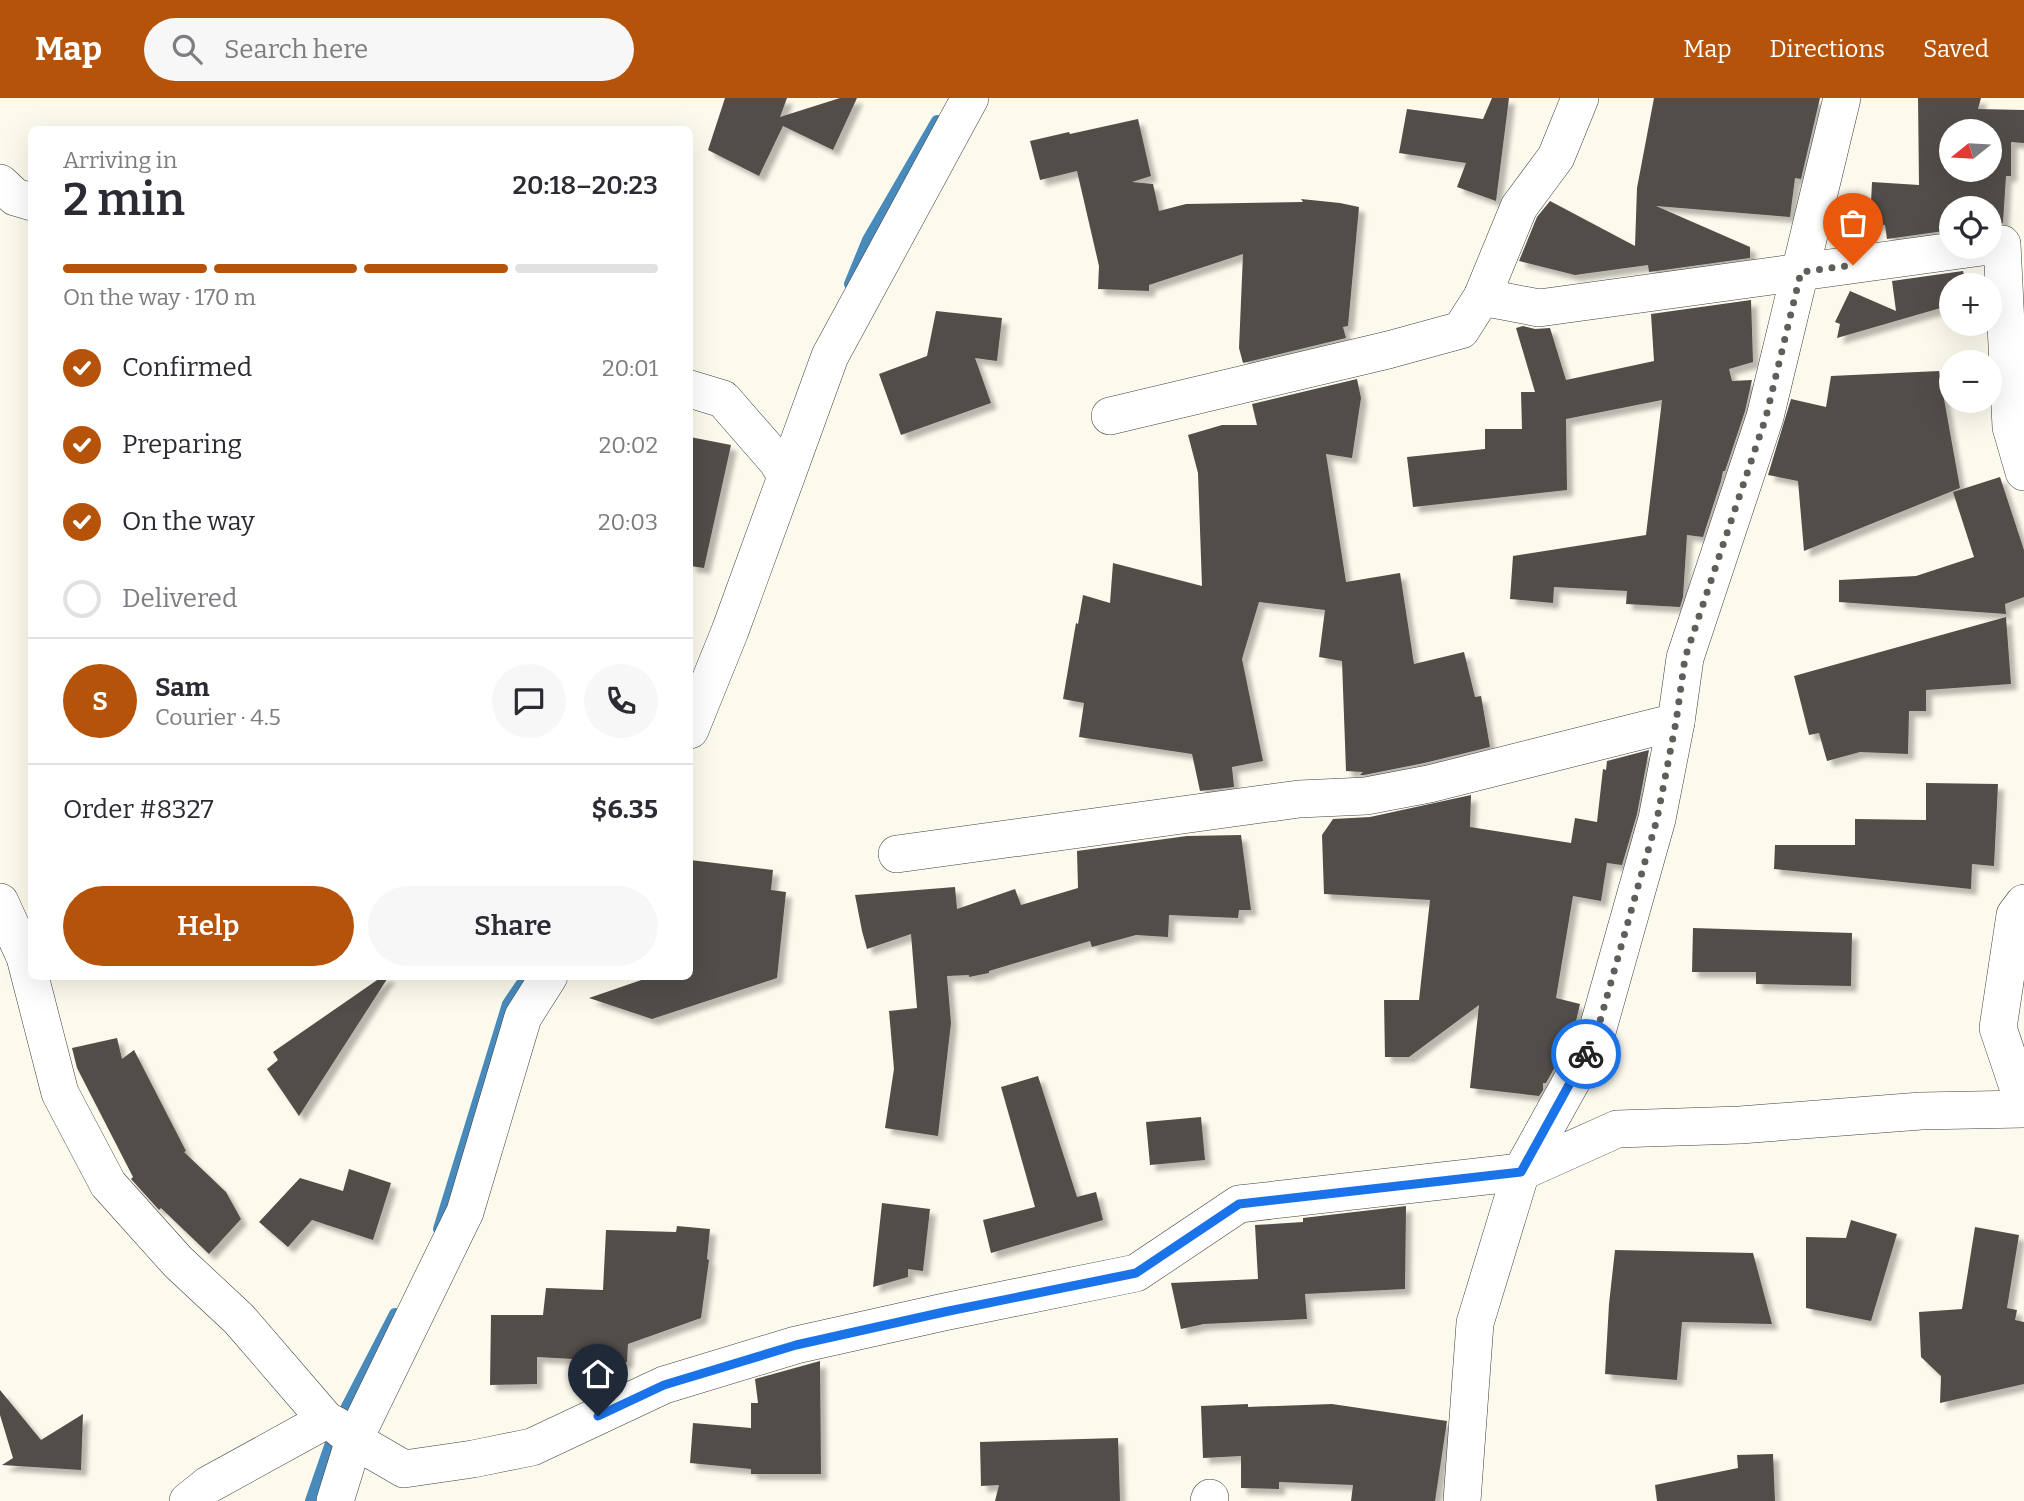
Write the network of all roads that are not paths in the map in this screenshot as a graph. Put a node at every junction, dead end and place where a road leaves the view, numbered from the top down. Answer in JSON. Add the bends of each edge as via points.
{"nodes":[{"id":1,"x":970,"y":98,"type":"edge"},
{"id":2,"x":1580,"y":98,"type":"edge"},
{"id":3,"x":1842,"y":98,"type":"edge"},
{"id":4,"x":0,"y":183,"type":"edge"},
{"id":5,"x":28,"y":201,"type":"edge"},
{"id":6,"x":1939,"y":252,"type":"edge"},
{"id":7,"x":2000,"y":259,"type":"edge"},
{"id":8,"x":1801,"y":272,"type":"junction"},
{"id":9,"x":1482,"y":296,"type":"junction"},
{"id":10,"x":693,"y":390,"type":"edge"},
{"id":11,"x":1110,"y":416,"type":"dead end"},
{"id":12,"x":2024,"y":472,"type":"edge"},
{"id":13,"x":786,"y":476,"type":"junction"},
{"id":14,"x":1676,"y":722,"type":"junction"},
{"id":15,"x":693,"y":723,"type":"edge"},
{"id":16,"x":897,"y":854,"type":"dead end"},
{"id":17,"x":0,"y":902,"type":"edge"},
{"id":18,"x":2024,"y":903,"type":"edge"},
{"id":19,"x":28,"y":955,"type":"edge"},
{"id":20,"x":34,"y":980,"type":"edge"},
{"id":21,"x":546,"y":980,"type":"edge"},
{"id":22,"x":2024,"y":1107,"type":"edge"},
{"id":23,"x":1521,"y":1172,"type":"junction"},
{"id":24,"x":340,"y":1430,"type":"junction"},
{"id":25,"x":188,"y":1501,"type":"edge"},
{"id":26,"x":335,"y":1501,"type":"edge"},
{"id":27,"x":1462,"y":1501,"type":"edge"}],
"edges":[{"from":1,"to":13,"type":"street","via":[[831,356]]},
{"from":2,"to":9,"type":"street","via":[[1556,157],[1519,207]]},
{"from":3,"to":8,"type":"street"},
{"from":4,"to":5,"type":"street","via":[[15,197]]},
{"from":6,"to":8,"type":"street"},
{"from":7,"to":12,"type":"street","via":[[2011,427]]},
{"from":8,"to":9,"type":"street","via":[[1539,308]]},
{"from":8,"to":14,"type":"street","via":[[1766,417],[1685,658]]},
{"from":9,"to":11,"type":"street","via":[[1461,330]]},
{"from":10,"to":13,"type":"street","via":[[723,398]]},
{"from":13,"to":15,"type":"street"},
{"from":14,"to":16,"type":"street","via":[[1366,796],[1299,799]]},
{"from":14,"to":23,"type":"street","via":[[1657,819],[1595,1039]]},
{"from":17,"to":19,"type":"street"},
{"from":18,"to":22,"type":"street","via":[[2015,915],[1998,1028]]},
{"from":20,"to":24,"type":"street","via":[[60,1093],[108,1184]]},
{"from":21,"to":24,"type":"street","via":[[523,1017],[465,1212]]},
{"from":22,"to":23,"type":"street","via":[[1617,1129]]},
{"from":23,"to":24,"type":"street","via":[[1239,1204],[1136,1273],[796,1345],[664,1385],[531,1447],[404,1469]]},
{"from":23,"to":27,"type":"street","via":[[1475,1323]]},
{"from":24,"to":25,"type":"street","via":[[208,1485]]},
{"from":24,"to":26,"type":"street"}]}
